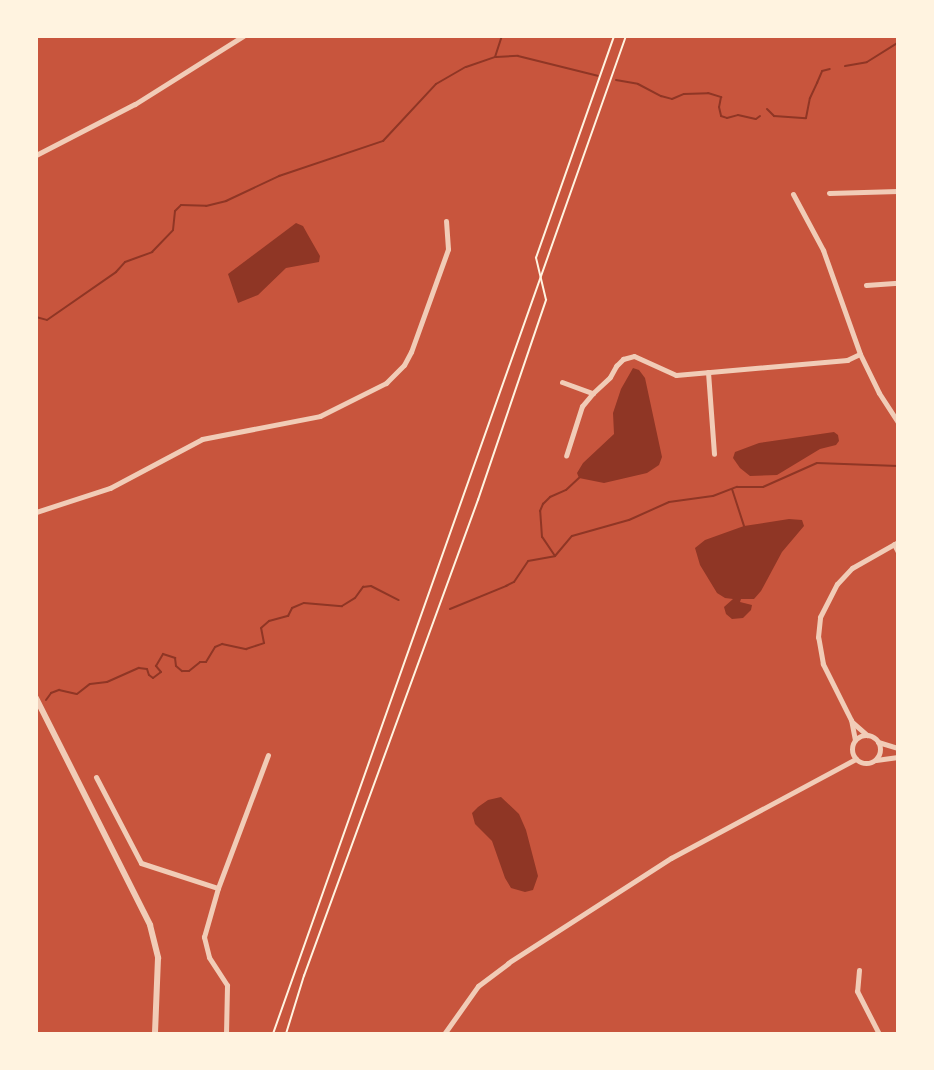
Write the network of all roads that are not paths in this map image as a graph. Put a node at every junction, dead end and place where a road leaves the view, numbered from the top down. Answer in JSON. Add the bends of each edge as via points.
{"nodes":[{"id":1,"x":243,"y":36,"type":"edge"},
{"id":2,"x":36,"y":154,"type":"edge"},
{"id":3,"x":898,"y":191,"type":"edge"},
{"id":4,"x":829,"y":193,"type":"dead end"},
{"id":5,"x":793,"y":194,"type":"dead end"},
{"id":6,"x":446,"y":221,"type":"dead end"},
{"id":7,"x":898,"y":283,"type":"edge"},
{"id":8,"x":866,"y":285,"type":"dead end"},
{"id":9,"x":860,"y":354,"type":"junction"},
{"id":10,"x":708,"y":372,"type":"junction"},
{"id":11,"x":562,"y":382,"type":"dead end"},
{"id":12,"x":593,"y":393,"type":"junction"},
{"id":13,"x":898,"y":422,"type":"edge"},
{"id":14,"x":714,"y":454,"type":"dead end"},
{"id":15,"x":566,"y":456,"type":"dead end"},
{"id":16,"x":36,"y":512,"type":"edge"},
{"id":17,"x":896,"y":543,"type":"edge"},
{"id":18,"x":898,"y":552,"type":"edge"},
{"id":19,"x":36,"y":698,"type":"edge"},
{"id":20,"x":851,"y":720,"type":"junction"},
{"id":21,"x":867,"y":735,"type":"junction"},
{"id":22,"x":855,"y":740,"type":"junction"},
{"id":23,"x":878,"y":742,"type":"junction"},
{"id":24,"x":898,"y":748,"type":"edge"},
{"id":25,"x":268,"y":755,"type":"dead end"},
{"id":26,"x":898,"y":758,"type":"edge"},
{"id":27,"x":856,"y":759,"type":"junction"},
{"id":28,"x":874,"y":760,"type":"junction"},
{"id":29,"x":96,"y":777,"type":"dead end"},
{"id":30,"x":218,"y":888,"type":"junction"},
{"id":31,"x":859,"y":970,"type":"dead end"},
{"id":32,"x":155,"y":1034,"type":"edge"},
{"id":33,"x":226,"y":1034,"type":"edge"},
{"id":34,"x":444,"y":1034,"type":"edge"},
{"id":35,"x":879,"y":1034,"type":"edge"}],
"edges":[{"from":1,"to":2,"type":"street","via":[[135,104]]},
{"from":3,"to":4,"type":"street"},
{"from":5,"to":9,"type":"street","via":[[823,250]]},
{"from":6,"to":16,"type":"street","via":[[448,249],[411,352],[386,383],[320,416],[202,439],[110,488]]},
{"from":7,"to":8,"type":"street"},
{"from":9,"to":10,"type":"street","via":[[847,360]]},
{"from":9,"to":13,"type":"street"},
{"from":10,"to":12,"type":"street","via":[[676,375],[634,356],[615,366],[610,377]]},
{"from":10,"to":14,"type":"street"},
{"from":11,"to":12,"type":"street"},
{"from":12,"to":15,"type":"street","via":[[582,406]]},
{"from":17,"to":18,"type":"street"},
{"from":17,"to":20,"type":"street","via":[[852,568],[837,584],[820,617],[818,636],[823,664]]},
{"from":19,"to":32,"type":"street","via":[[150,925],[158,958]]},
{"from":20,"to":21,"type":"street"},
{"from":20,"to":22,"type":"street"},
{"from":21,"to":22,"type":"street"},
{"from":21,"to":23,"type":"street"},
{"from":22,"to":27,"type":"street","via":[[852,747]]},
{"from":23,"to":24,"type":"street"},
{"from":23,"to":28,"type":"street","via":[[880,750]]},
{"from":25,"to":30,"type":"street"},
{"from":26,"to":28,"type":"street"},
{"from":27,"to":28,"type":"street","via":[[862,763]]},
{"from":27,"to":34,"type":"street","via":[[671,858],[508,963],[478,986]]},
{"from":29,"to":30,"type":"street","via":[[141,863]]},
{"from":30,"to":33,"type":"street","via":[[204,937],[210,957],[227,985]]},
{"from":31,"to":35,"type":"street","via":[[857,991]]}]}
